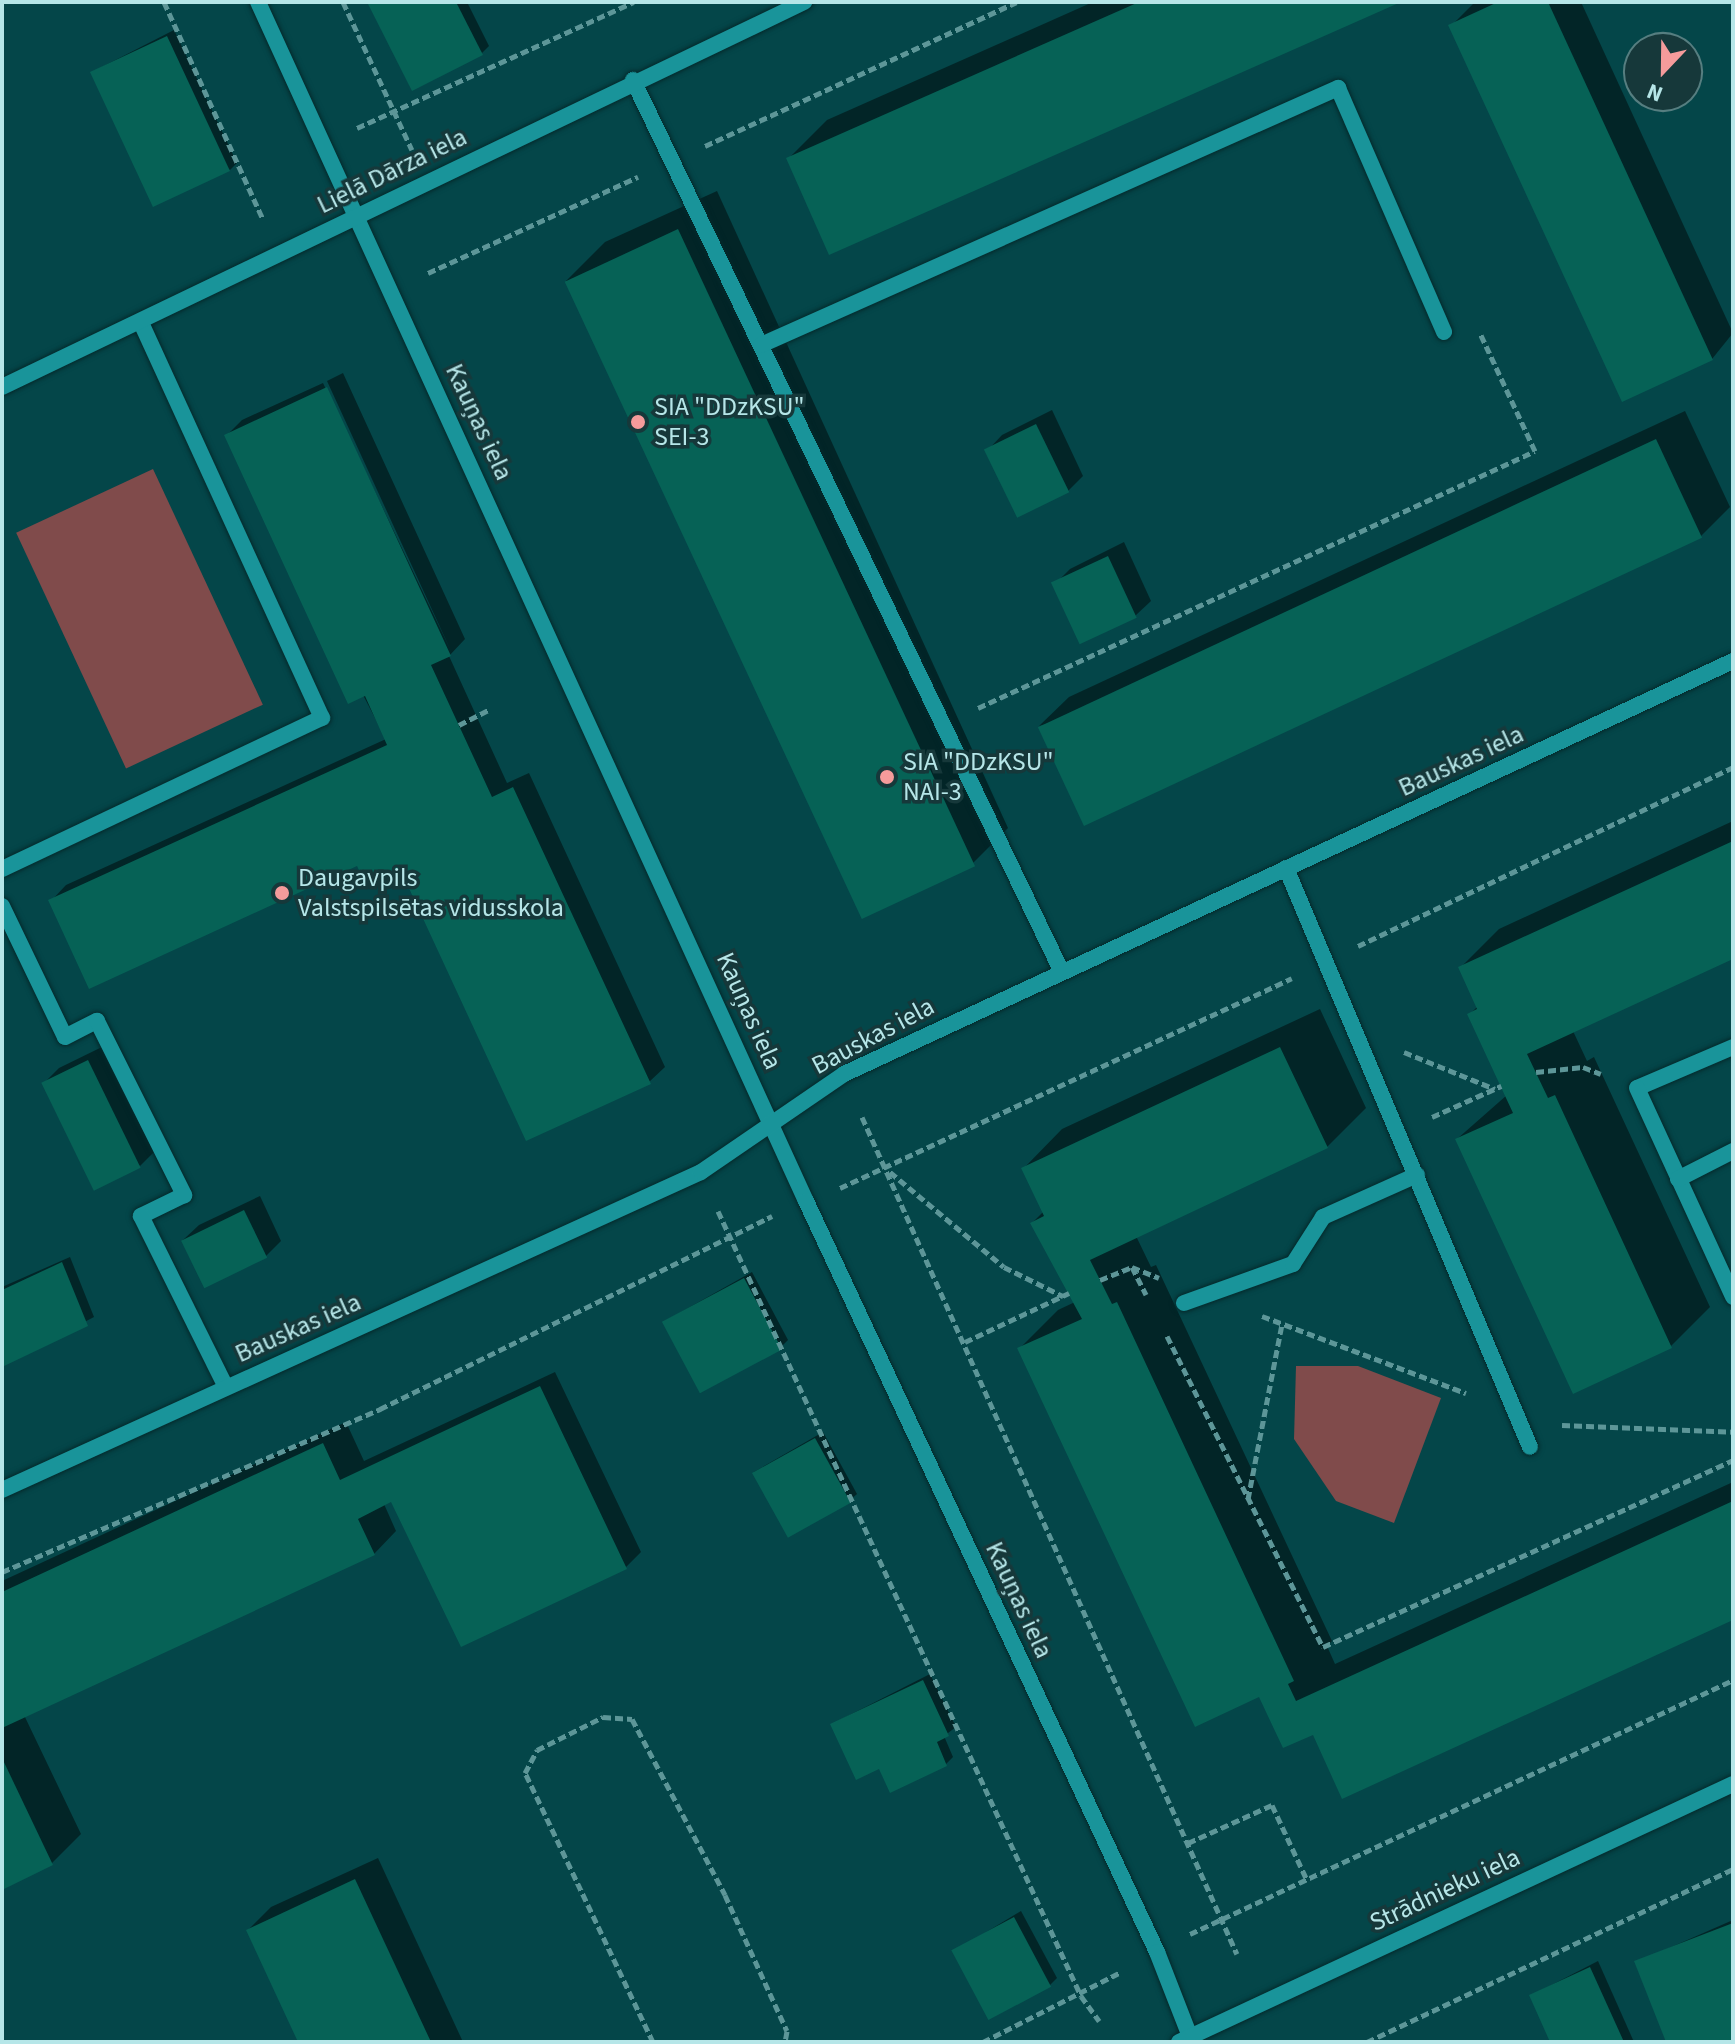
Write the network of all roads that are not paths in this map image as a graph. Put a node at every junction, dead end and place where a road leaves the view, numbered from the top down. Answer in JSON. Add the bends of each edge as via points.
{"nodes":[{"id":1,"x":258,"y":2,"type":"edge"},
{"id":2,"x":804,"y":2,"type":"edge"},
{"id":3,"x":633,"y":80,"type":"junction"},
{"id":4,"x":356,"y":215,"type":"junction"},
{"id":5,"x":141,"y":323,"type":"junction"},
{"id":6,"x":1444,"y":332,"type":"road end"},
{"id":7,"x":761,"y":345,"type":"junction"},
{"id":8,"x":2,"y":387,"type":"edge"},
{"id":9,"x":1733,"y":661,"type":"edge"},
{"id":10,"x":1286,"y":868,"type":"junction"},
{"id":11,"x":2,"y":869,"type":"edge"},
{"id":12,"x":2,"y":906,"type":"edge"},
{"id":13,"x":1061,"y":970,"type":"junction"},
{"id":14,"x":1733,"y":1047,"type":"edge"},
{"id":15,"x":772,"y":1123,"type":"junction"},
{"id":16,"x":1733,"y":1151,"type":"edge"},
{"id":17,"x":1417,"y":1175,"type":"junction"},
{"id":18,"x":1678,"y":1179,"type":"junction"},
{"id":19,"x":1733,"y":1297,"type":"edge"},
{"id":20,"x":1184,"y":1303,"type":"dead end"},
{"id":21,"x":226,"y":1387,"type":"junction"},
{"id":22,"x":1530,"y":1447,"type":"dead end"},
{"id":23,"x":2,"y":1490,"type":"edge"},
{"id":24,"x":1733,"y":1784,"type":"edge"},
{"id":25,"x":1187,"y":2040,"type":"edge"}],
"edges":[{"from":1,"to":4,"type":"street","name":"Kauņas iela"},
{"from":2,"to":3,"type":"street","name":"Lielā Dārza iela"},
{"from":3,"to":4,"type":"street","name":"Lielā Dārza iela"},
{"from":3,"to":7,"type":"street"},
{"from":4,"to":5,"type":"street","name":"Lielā Dārza iela"},
{"from":4,"to":15,"type":"street","name":"Kauņas iela"},
{"from":5,"to":8,"type":"street","name":"Lielā Dārza iela"},
{"from":5,"to":11,"type":"street","via":[[322,718]]},
{"from":6,"to":7,"type":"street","via":[[1338,88]]},
{"from":7,"to":13,"type":"street"},
{"from":9,"to":10,"type":"street","name":"Bauskas iela"},
{"from":10,"to":13,"type":"street","name":"Bauskas iela"},
{"from":10,"to":17,"type":"street"},
{"from":12,"to":21,"type":"street","via":[[65,1037],[97,1021],[184,1195],[141,1216]]},
{"from":13,"to":15,"type":"street","name":"Bauskas iela","via":[[844,1074]]},
{"from":14,"to":18,"type":"street","via":[[1637,1088]]},
{"from":15,"to":21,"type":"street","name":"Bauskas iela","via":[[701,1172]]},
{"from":15,"to":25,"type":"street","name":"Kauņas iela","via":[[1150,1938]]},
{"from":16,"to":18,"type":"street"},
{"from":17,"to":20,"type":"street","via":[[1323,1217],[1293,1264]]},
{"from":17,"to":22,"type":"street"},
{"from":18,"to":19,"type":"street"},
{"from":21,"to":23,"type":"street","name":"Bauskas iela"},
{"from":24,"to":25,"type":"street","name":"Strādnieku iela"}]}
